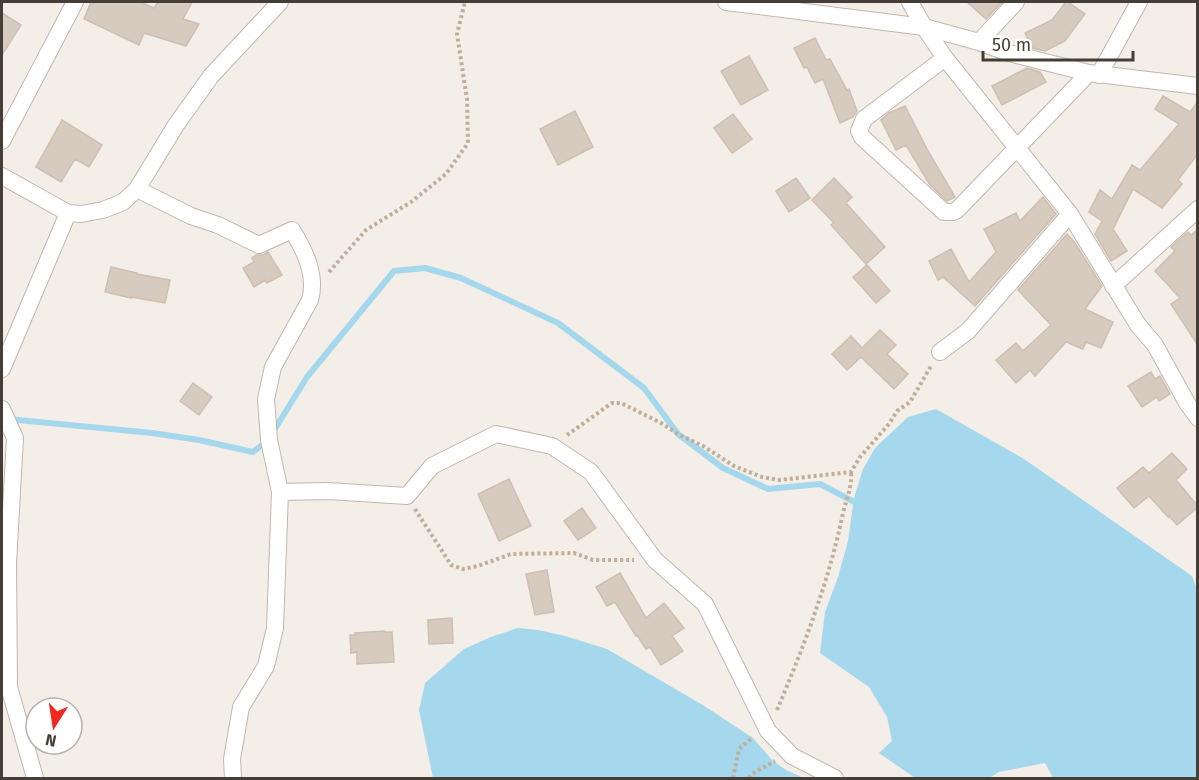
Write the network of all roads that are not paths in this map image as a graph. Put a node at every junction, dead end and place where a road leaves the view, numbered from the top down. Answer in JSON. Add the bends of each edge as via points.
{"nodes":[{"id":1,"x":75,"y":2,"type":"edge"},
{"id":2,"x":280,"y":2,"type":"edge"},
{"id":3,"x":726,"y":2,"type":"edge"},
{"id":4,"x":910,"y":2,"type":"edge"},
{"id":5,"x":1016,"y":2,"type":"edge"},
{"id":6,"x":1139,"y":2,"type":"edge"},
{"id":7,"x":924,"y":27,"type":"junction"},
{"id":8,"x":979,"y":42,"type":"junction"},
{"id":9,"x":945,"y":58,"type":"junction"},
{"id":10,"x":1094,"y":74,"type":"junction"},
{"id":11,"x":1195,"y":83,"type":"edge"},
{"id":12,"x":2,"y":141,"type":"edge"},
{"id":13,"x":1017,"y":147,"type":"junction"},
{"id":14,"x":2,"y":176,"type":"edge"},
{"id":15,"x":137,"y":189,"type":"junction"},
{"id":16,"x":1197,"y":209,"type":"edge"},
{"id":17,"x":68,"y":213,"type":"junction"},
{"id":18,"x":1070,"y":214,"type":"junction"},
{"id":19,"x":1113,"y":286,"type":"junction"},
{"id":20,"x":939,"y":352,"type":"road end"},
{"id":21,"x":2,"y":369,"type":"edge"},
{"id":22,"x":1192,"y":399,"type":"edge"},
{"id":23,"x":2,"y":410,"type":"edge"},
{"id":24,"x":1197,"y":418,"type":"edge"},
{"id":25,"x":280,"y":492,"type":"junction"},
{"id":26,"x":5,"y":687,"type":"edge"},
{"id":27,"x":35,"y":778,"type":"edge"},
{"id":28,"x":233,"y":778,"type":"edge"},
{"id":29,"x":835,"y":778,"type":"edge"}],
"edges":[{"from":1,"to":12,"type":"street"},
{"from":2,"to":15,"type":"street","via":[[211,76]]},
{"from":3,"to":7,"type":"street"},
{"from":4,"to":7,"type":"street"},
{"from":5,"to":8,"type":"street"},
{"from":6,"to":10,"type":"street"},
{"from":7,"to":8,"type":"street"},
{"from":7,"to":9,"type":"street"},
{"from":8,"to":10,"type":"street"},
{"from":9,"to":13,"type":"street"},
{"from":9,"to":13,"type":"street","via":[[864,119],[859,131],[862,137],[949,213],[957,210]]},
{"from":10,"to":11,"type":"street"},
{"from":10,"to":13,"type":"street"},
{"from":13,"to":18,"type":"street"},
{"from":14,"to":17,"type":"street"},
{"from":15,"to":17,"type":"street","via":[[103,210]]},
{"from":15,"to":25,"type":"street","via":[[259,245],[292,230],[303,248],[313,290],[273,367],[266,399],[269,440]]},
{"from":16,"to":19,"type":"street"},
{"from":17,"to":21,"type":"street"},
{"from":18,"to":19,"type":"street"},
{"from":18,"to":20,"type":"street","via":[[968,331]]},
{"from":19,"to":22,"type":"street"},
{"from":22,"to":24,"type":"street"},
{"from":23,"to":26,"type":"street","via":[[15,438]]},
{"from":25,"to":28,"type":"street","via":[[275,628],[266,666],[241,707],[232,759]]},
{"from":25,"to":29,"type":"street","via":[[407,496],[432,466],[496,434],[552,446],[591,472],[655,560],[705,604],[761,734],[792,756]]},
{"from":26,"to":27,"type":"street"}]}
